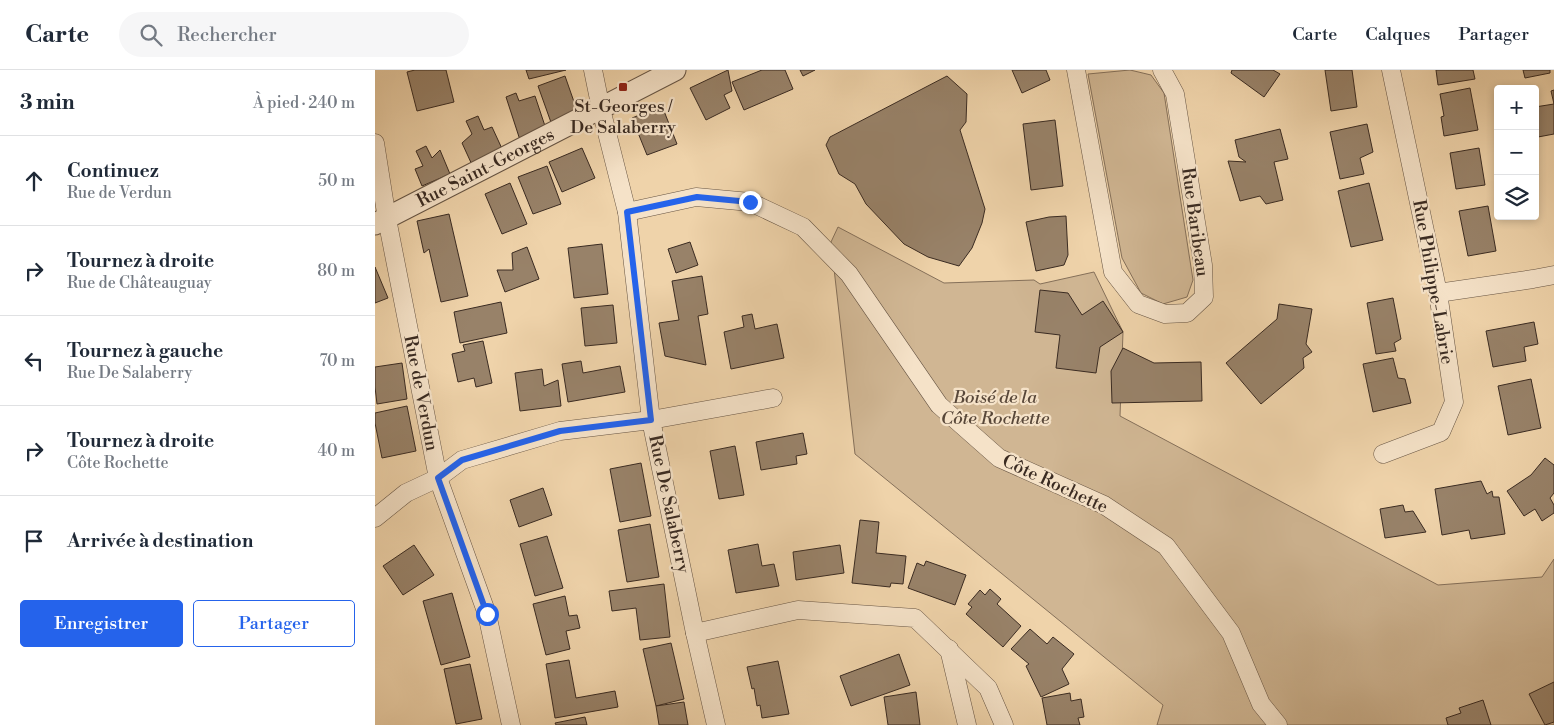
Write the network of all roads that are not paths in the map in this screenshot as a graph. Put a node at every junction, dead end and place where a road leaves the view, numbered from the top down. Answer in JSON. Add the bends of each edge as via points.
{"nodes":[{"id":1,"x":593,"y":70,"type":"edge"},
{"id":2,"x":675,"y":70,"type":"edge"},
{"id":3,"x":1076,"y":70,"type":"edge"},
{"id":4,"x":1163,"y":70,"type":"edge"},
{"id":5,"x":1391,"y":70,"type":"edge"},
{"id":6,"x":601,"y":109,"type":"junction"},
{"id":7,"x":375,"y":143,"type":"edge"},
{"id":8,"x":627,"y":212,"type":"junction"},
{"id":9,"x":381,"y":221,"type":"edge"},
{"id":10,"x":1554,"y":274,"type":"edge"},
{"id":11,"x":1438,"y":293,"type":"junction"},
{"id":12,"x":773,"y":398,"type":"dead end"},
{"id":13,"x":651,"y":420,"type":"junction"},
{"id":14,"x":1383,"y":454,"type":"dead end"},
{"id":15,"x":438,"y":478,"type":"junction"},
{"id":16,"x":375,"y":518,"type":"edge"},
{"id":17,"x":695,"y":633,"type":"junction"},
{"id":18,"x":949,"y":648,"type":"junction"},
{"id":19,"x":511,"y":725,"type":"edge"},
{"id":20,"x":716,"y":725,"type":"edge"},
{"id":21,"x":967,"y":725,"type":"edge"},
{"id":22,"x":1004,"y":725,"type":"edge"},
{"id":23,"x":1278,"y":725,"type":"edge"}],
"edges":[{"from":1,"to":6,"type":"street","name":"Rue De Salaberry"},
{"from":2,"to":6,"type":"street","name":"Rue Saint-Georges"},
{"from":3,"to":4,"type":"street","name":"Rue Baribeau","via":[[1113,272],[1138,304],[1165,314],[1187,313],[1204,297],[1203,265],[1175,94]]},
{"from":5,"to":11,"type":"street","name":"Rue Philippe-Labrie"},
{"from":6,"to":8,"type":"street","name":"Rue De Salaberry"},
{"from":6,"to":9,"type":"street","name":"Rue Saint-Georges"},
{"from":7,"to":9,"type":"street","name":"Rue de Verdun"},
{"from":8,"to":13,"type":"street","name":"Rue De Salaberry"},
{"from":8,"to":23,"type":"street","name":"Côte Rochette","via":[[697,197],[750,202],[803,227],[849,274],[939,405],[999,458],[1104,505],[1166,546],[1231,632],[1261,704]]},
{"from":9,"to":15,"type":"street","name":"Rue de Verdun"},
{"from":10,"to":11,"type":"street","via":[[1533,280]]},
{"from":11,"to":14,"type":"street","name":"Rue Philippe-Labrie","via":[[1455,402],[1441,432]]},
{"from":12,"to":13,"type":"street"},
{"from":13,"to":15,"type":"street","via":[[560,431],[462,460]]},
{"from":13,"to":17,"type":"street","name":"Rue De Salaberry"},
{"from":15,"to":16,"type":"street","via":[[406,493]]},
{"from":15,"to":19,"type":"street","name":"Rue de Verdun","via":[[487,614]]},
{"from":17,"to":18,"type":"street","via":[[798,610],[915,618]]},
{"from":17,"to":20,"type":"street","name":"Rue De Salaberry"},
{"from":18,"to":21,"type":"street"},
{"from":18,"to":22,"type":"street","via":[[989,688]]}]}
